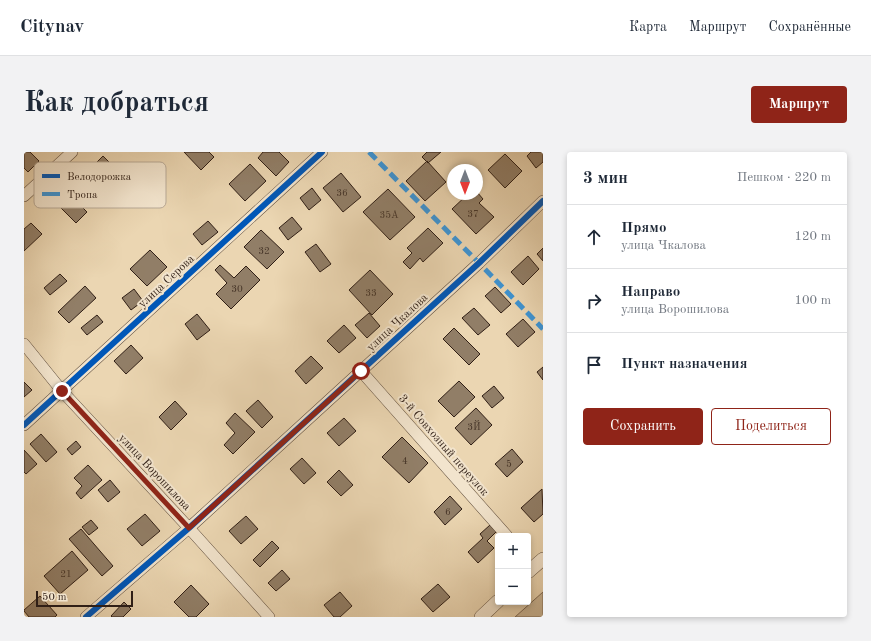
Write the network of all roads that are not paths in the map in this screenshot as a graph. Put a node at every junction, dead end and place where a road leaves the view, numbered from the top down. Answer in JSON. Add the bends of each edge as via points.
{"nodes":[{"id":1,"x":72,"y":152,"type":"edge"},
{"id":2,"x":322,"y":152,"type":"edge"},
{"id":3,"x":61,"y":162,"type":"edge"},
{"id":4,"x":34,"y":187,"type":"edge"},
{"id":5,"x":24,"y":196,"type":"edge"},
{"id":6,"x":543,"y":201,"type":"edge"},
{"id":7,"x":24,"y":344,"type":"edge"},
{"id":8,"x":361,"y":371,"type":"junction"},
{"id":9,"x":62,"y":391,"type":"junction"},
{"id":10,"x":24,"y":425,"type":"edge"},
{"id":11,"x":189,"y":528,"type":"junction"},
{"id":12,"x":504,"y":533,"type":"edge"},
{"id":13,"x":495,"y":604,"type":"edge"},
{"id":14,"x":86,"y":617,"type":"edge"},
{"id":15,"x":269,"y":617,"type":"edge"},
{"id":16,"x":481,"y":617,"type":"edge"}],
"edges":[{"from":1,"to":3,"type":"street"},
{"from":2,"to":9,"type":"street","name":"улица Серова"},
{"from":4,"to":5,"type":"street"},
{"from":6,"to":8,"type":"street","name":"улица Чкалова"},
{"from":7,"to":9,"type":"street","name":"улица Ворошилова"},
{"from":8,"to":11,"type":"street","name":"улица Чкалова"},
{"from":8,"to":12,"type":"street","name":"3-й Совхозный переулок"},
{"from":9,"to":10,"type":"street","name":"улица Серова"},
{"from":9,"to":11,"type":"street","name":"улица Ворошилова"},
{"from":11,"to":14,"type":"street","name":"улица Чкалова"},
{"from":11,"to":15,"type":"street","name":"улица Ворошилова"},
{"from":13,"to":16,"type":"street"}]}
